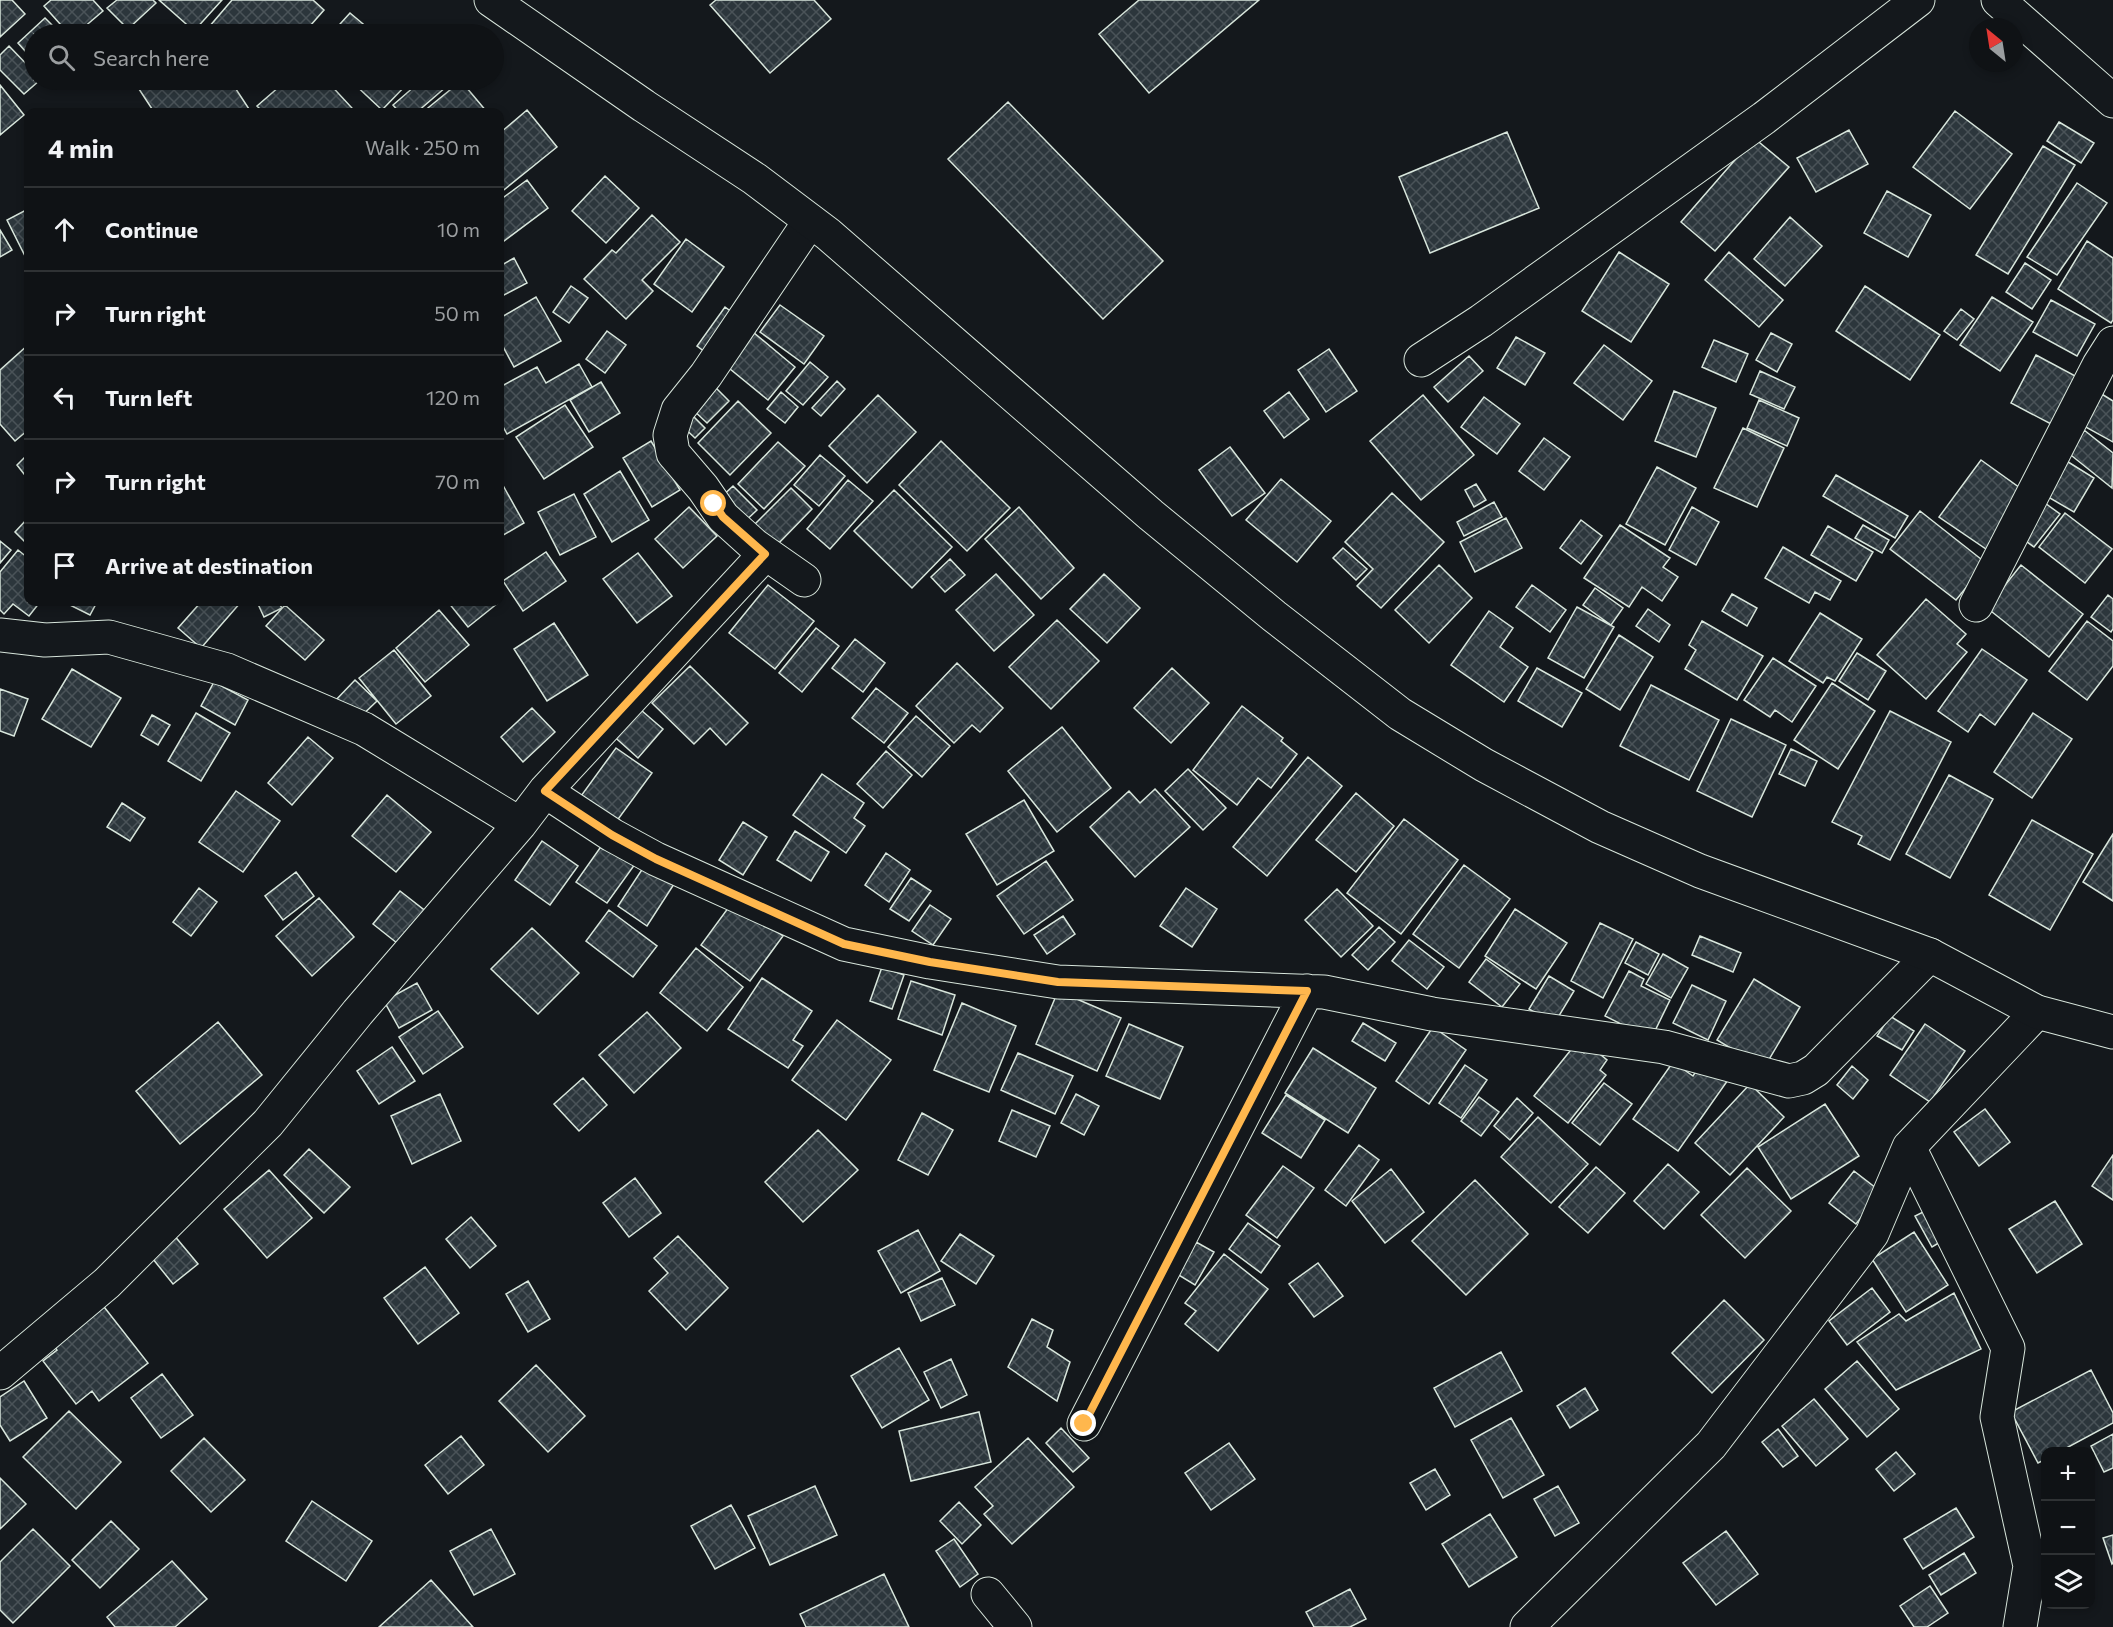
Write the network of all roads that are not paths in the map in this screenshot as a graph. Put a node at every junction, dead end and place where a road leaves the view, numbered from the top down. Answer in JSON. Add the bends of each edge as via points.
{"nodes":[{"id":1,"x":491,"y":0,"type":"edge"},
{"id":2,"x":1918,"y":0,"type":"edge"},
{"id":3,"x":1998,"y":0,"type":"edge"},
{"id":4,"x":2113,"y":101,"type":"edge"},
{"id":5,"x":810,"y":221,"type":"junction"},
{"id":6,"x":2113,"y":343,"type":"edge"},
{"id":7,"x":1421,"y":360,"type":"dead end"},
{"id":8,"x":765,"y":554,"type":"junction"},
{"id":9,"x":804,"y":580,"type":"dead end"},
{"id":10,"x":1977,"y":605,"type":"dead end"},
{"id":11,"x":0,"y":634,"type":"edge"},
{"id":12,"x":545,"y":791,"type":"junction"},
{"id":13,"x":520,"y":824,"type":"junction"},
{"id":14,"x":1930,"y":955,"type":"junction"},
{"id":15,"x":1307,"y":991,"type":"junction"},
{"id":16,"x":2037,"y":1012,"type":"junction"},
{"id":17,"x":2113,"y":1032,"type":"edge"},
{"id":18,"x":1909,"y":1147,"type":"junction"},
{"id":19,"x":0,"y":1373,"type":"edge"},
{"id":20,"x":1084,"y":1424,"type":"dead end"},
{"id":21,"x":988,"y":1594,"type":"dead end"},
{"id":22,"x":1015,"y":1627,"type":"edge"},
{"id":23,"x":1527,"y":1627,"type":"edge"},
{"id":24,"x":2020,"y":1627,"type":"edge"}],
"edges":[{"from":1,"to":5,"type":"main road","via":[[755,179]]},
{"from":2,"to":7,"type":"main road","via":[[1764,118]]},
{"from":3,"to":4,"type":"main road"},
{"from":5,"to":8,"type":"main road","via":[[678,410],[670,435],[673,453],[723,517]]},
{"from":5,"to":14,"type":"main road","via":[[1151,516],[1400,714],[1484,765],[1600,827],[1700,871]]},
{"from":6,"to":10,"type":"main road"},
{"from":8,"to":9,"type":"main road"},
{"from":8,"to":12,"type":"main road"},
{"from":11,"to":13,"type":"main road","via":[[45,640],[109,637],[227,670],[364,729]]},
{"from":12,"to":13,"type":"main road"},
{"from":12,"to":15,"type":"main road","via":[[656,859],[844,944],[1058,982]]},
{"from":13,"to":19,"type":"main road","via":[[268,1123],[107,1283]]},
{"from":14,"to":15,"type":"main road","via":[[1816,1070],[1789,1081],[1664,1047],[1432,1014]]},
{"from":14,"to":16,"type":"main road"},
{"from":15,"to":20,"type":"main road"},
{"from":16,"to":17,"type":"main road"},
{"from":16,"to":18,"type":"main road"},
{"from":18,"to":23,"type":"main road","via":[[1872,1234],[1711,1445]]},
{"from":18,"to":24,"type":"main road","via":[[2008,1348],[1997,1417],[2030,1566]]},
{"from":21,"to":22,"type":"main road"}]}
